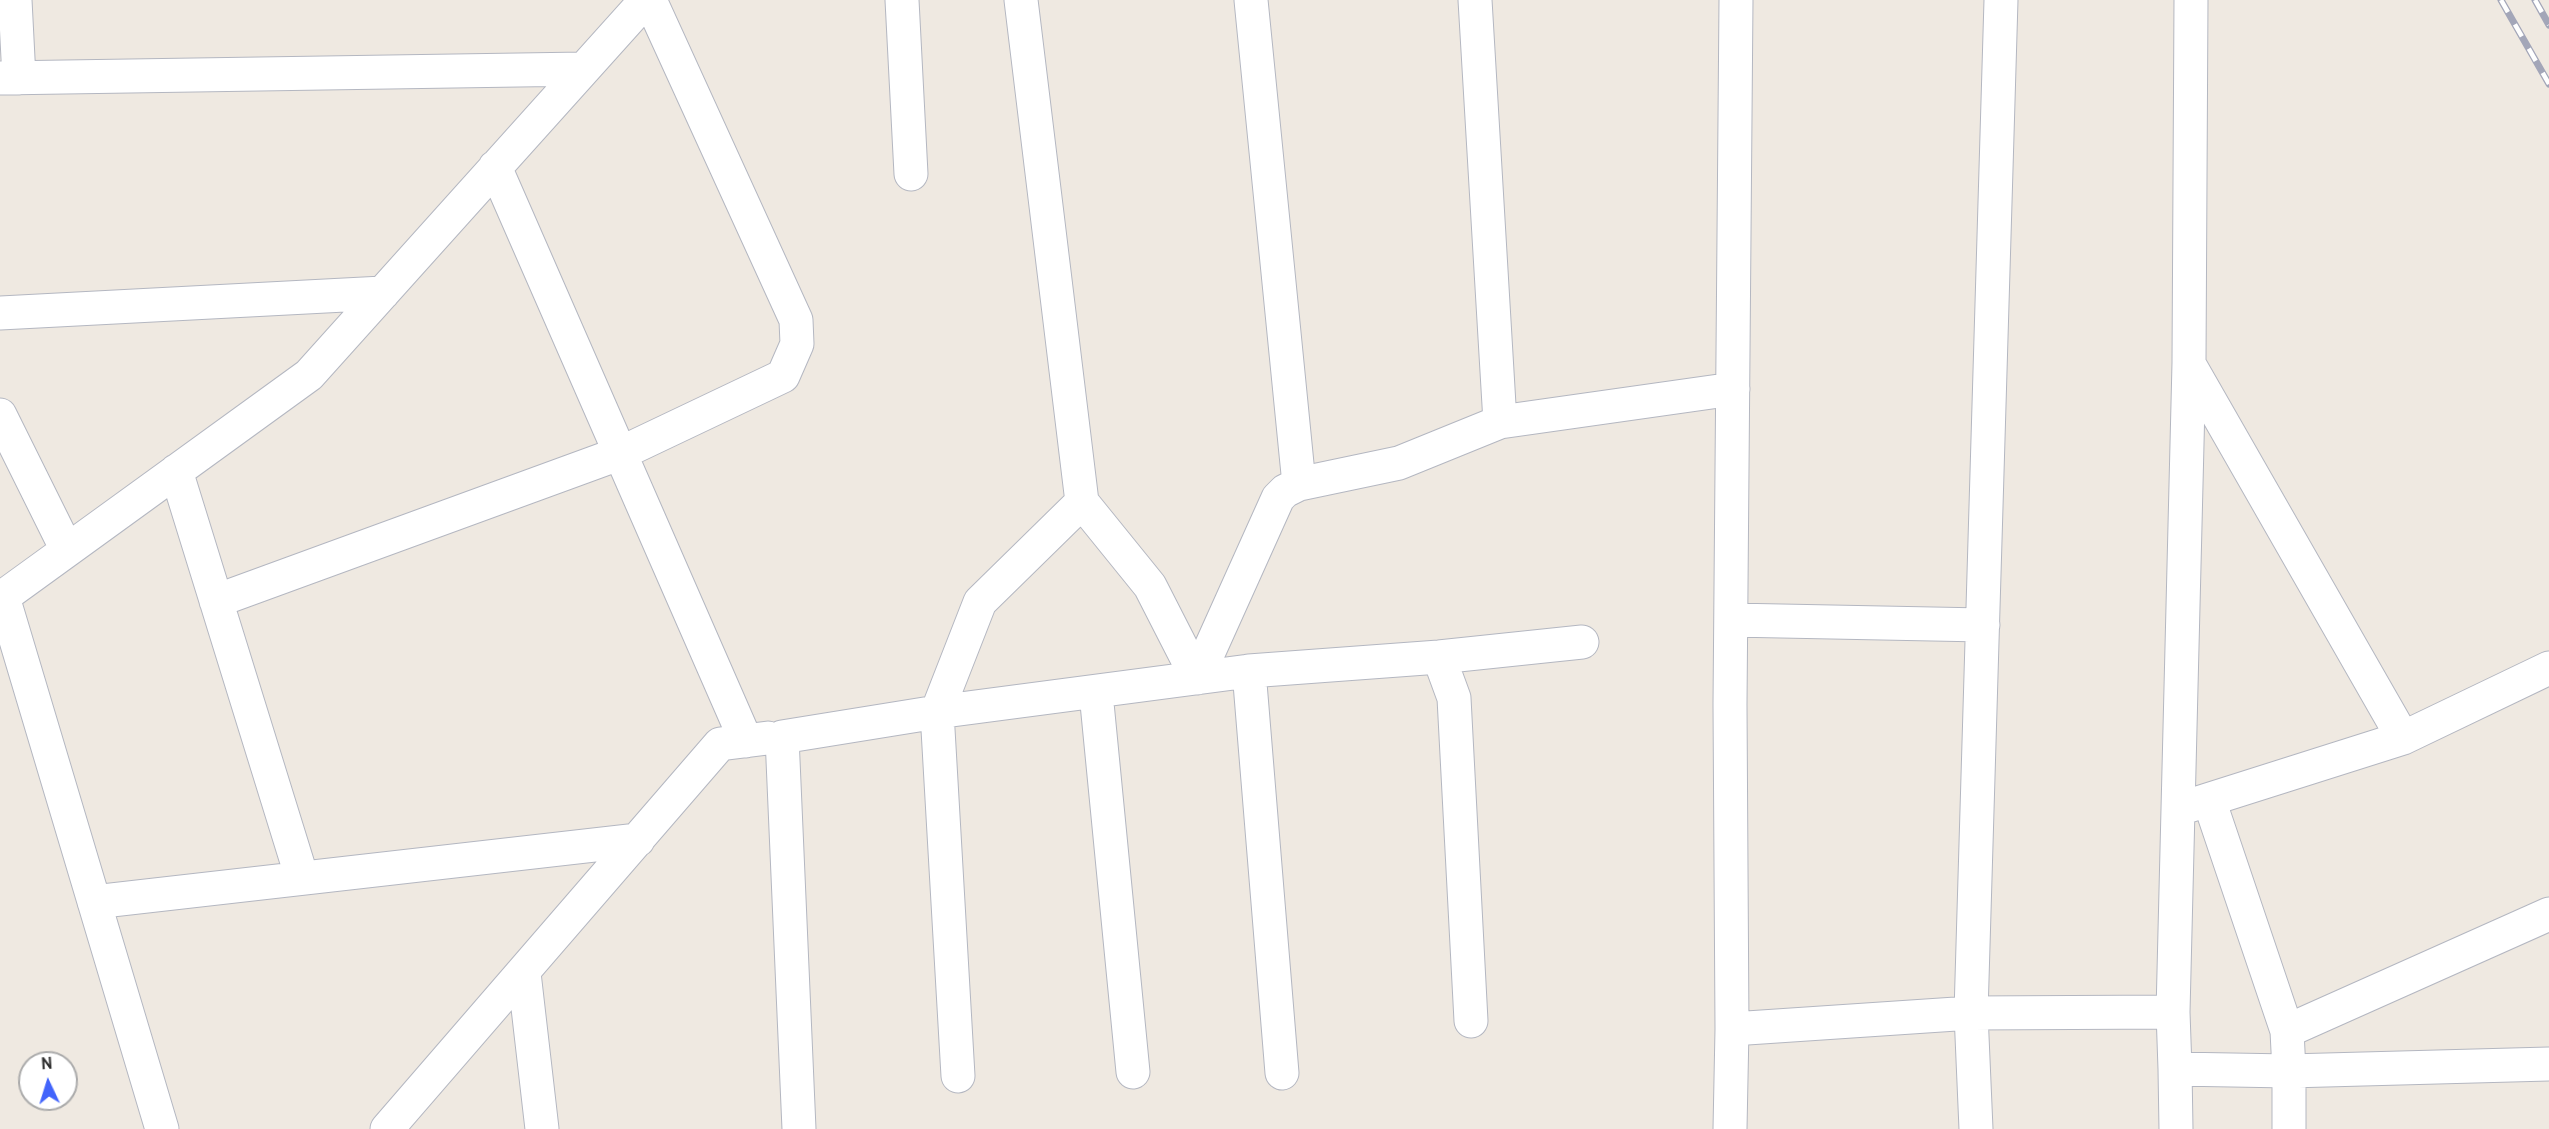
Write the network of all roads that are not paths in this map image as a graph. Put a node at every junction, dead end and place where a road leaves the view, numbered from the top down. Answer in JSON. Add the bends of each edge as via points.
{"nodes":[{"id":1,"x":15,"y":0,"type":"edge"},
{"id":2,"x":648,"y":0,"type":"edge"},
{"id":3,"x":902,"y":0,"type":"edge"},
{"id":4,"x":1020,"y":0,"type":"edge"},
{"id":5,"x":1251,"y":0,"type":"edge"},
{"id":6,"x":1475,"y":0,"type":"edge"},
{"id":7,"x":1736,"y":0,"type":"edge"},
{"id":8,"x":2001,"y":0,"type":"edge"},
{"id":9,"x":2191,"y":0,"type":"edge"},
{"id":10,"x":584,"y":69,"type":"junction"},
{"id":11,"x":9,"y":78,"type":"edge"},
{"id":12,"x":495,"y":167,"type":"junction"},
{"id":13,"x":911,"y":174,"type":"dead end"},
{"id":14,"x":383,"y":293,"type":"junction"},
{"id":15,"x":0,"y":313,"type":"edge"},
{"id":16,"x":2189,"y":363,"type":"junction"},
{"id":17,"x":1732,"y":389,"type":"junction"},
{"id":18,"x":0,"y":415,"type":"edge"},
{"id":19,"x":1500,"y":422,"type":"junction"},
{"id":20,"x":621,"y":453,"type":"junction"},
{"id":21,"x":176,"y":471,"type":"junction"},
{"id":22,"x":1299,"y":484,"type":"junction"},
{"id":23,"x":1082,"y":502,"type":"junction"},
{"id":24,"x":67,"y":550,"type":"junction"},
{"id":25,"x":2,"y":598,"type":"edge"},
{"id":26,"x":216,"y":601,"type":"junction"},
{"id":27,"x":1731,"y":620,"type":"junction"},
{"id":28,"x":1983,"y":625,"type":"junction"},
{"id":29,"x":1582,"y":642,"type":"dead end"},
{"id":30,"x":1439,"y":657,"type":"junction"},
{"id":31,"x":2549,"y":668,"type":"edge"},
{"id":32,"x":1249,"y":671,"type":"junction"},
{"id":33,"x":1197,"y":678,"type":"junction"},
{"id":34,"x":1096,"y":693,"type":"junction"},
{"id":35,"x":937,"y":712,"type":"junction"},
{"id":36,"x":782,"y":737,"type":"junction"},
{"id":37,"x":2403,"y":738,"type":"junction"},
{"id":38,"x":746,"y":741,"type":"junction"},
{"id":39,"x":2194,"y":805,"type":"junction"},
{"id":40,"x":638,"y":840,"type":"junction"},
{"id":41,"x":302,"y":878,"type":"junction"},
{"id":42,"x":94,"y":902,"type":"junction"},
{"id":43,"x":2549,"y":914,"type":"edge"},
{"id":44,"x":524,"y":973,"type":"junction"},
{"id":45,"x":2173,"y":1012,"type":"junction"},
{"id":46,"x":1971,"y":1013,"type":"junction"},
{"id":47,"x":1471,"y":1021,"type":"dead end"},
{"id":48,"x":1732,"y":1029,"type":"junction"},
{"id":49,"x":2287,"y":1031,"type":"junction"},
{"id":50,"x":2549,"y":1064,"type":"edge"},
{"id":51,"x":2175,"y":1069,"type":"junction"},
{"id":52,"x":2289,"y":1071,"type":"junction"},
{"id":53,"x":1133,"y":1072,"type":"dead end"},
{"id":54,"x":1282,"y":1073,"type":"dead end"},
{"id":55,"x":958,"y":1076,"type":"dead end"},
{"id":56,"x":162,"y":1129,"type":"edge"},
{"id":57,"x":387,"y":1129,"type":"edge"},
{"id":58,"x":542,"y":1129,"type":"edge"},
{"id":59,"x":799,"y":1129,"type":"edge"},
{"id":60,"x":1730,"y":1129,"type":"edge"},
{"id":61,"x":1976,"y":1129,"type":"edge"},
{"id":62,"x":2176,"y":1129,"type":"edge"},
{"id":63,"x":2289,"y":1129,"type":"edge"}],
"edges":[{"from":1,"to":11,"type":"street"},
{"from":2,"to":10,"type":"street"},
{"from":2,"to":20,"type":"street","via":[[796,320],[797,344],[783,376]]},
{"from":3,"to":13,"type":"street"},
{"from":4,"to":23,"type":"street"},
{"from":5,"to":22,"type":"street"},
{"from":6,"to":19,"type":"street"},
{"from":7,"to":17,"type":"street"},
{"from":8,"to":28,"type":"street"},
{"from":9,"to":16,"type":"street"},
{"from":10,"to":11,"type":"street"},
{"from":10,"to":12,"type":"street"},
{"from":12,"to":14,"type":"street"},
{"from":12,"to":20,"type":"street"},
{"from":14,"to":15,"type":"street"},
{"from":14,"to":21,"type":"street","via":[[309,375]]},
{"from":16,"to":37,"type":"street"},
{"from":16,"to":39,"type":"street"},
{"from":17,"to":19,"type":"street"},
{"from":17,"to":27,"type":"street"},
{"from":18,"to":24,"type":"street"},
{"from":19,"to":22,"type":"street","via":[[1400,463]]},
{"from":20,"to":26,"type":"street"},
{"from":20,"to":38,"type":"street"},
{"from":21,"to":24,"type":"street"},
{"from":21,"to":26,"type":"street"},
{"from":22,"to":33,"type":"street","via":[[1278,498]]},
{"from":23,"to":33,"type":"street","via":[[1150,586]]},
{"from":23,"to":35,"type":"street","via":[[980,602]]},
{"from":24,"to":25,"type":"street"},
{"from":25,"to":42,"type":"street"},
{"from":26,"to":41,"type":"street"},
{"from":27,"to":28,"type":"street"},
{"from":27,"to":48,"type":"street"},
{"from":28,"to":46,"type":"street"},
{"from":29,"to":30,"type":"street"},
{"from":30,"to":32,"type":"street"},
{"from":30,"to":47,"type":"street","via":[[1454,698]]},
{"from":31,"to":37,"type":"street"},
{"from":32,"to":33,"type":"street"},
{"from":32,"to":54,"type":"street"},
{"from":33,"to":34,"type":"street"},
{"from":34,"to":35,"type":"street"},
{"from":34,"to":53,"type":"street"},
{"from":35,"to":36,"type":"street"},
{"from":35,"to":55,"type":"street"},
{"from":36,"to":38,"type":"street"},
{"from":36,"to":59,"type":"street"},
{"from":37,"to":39,"type":"street"},
{"from":38,"to":40,"type":"street","via":[[720,744]]},
{"from":39,"to":45,"type":"street"},
{"from":39,"to":49,"type":"street"},
{"from":40,"to":41,"type":"street"},
{"from":40,"to":44,"type":"street"},
{"from":41,"to":42,"type":"street"},
{"from":42,"to":56,"type":"street"},
{"from":43,"to":49,"type":"street"},
{"from":44,"to":57,"type":"street"},
{"from":44,"to":58,"type":"street"},
{"from":45,"to":46,"type":"street"},
{"from":45,"to":51,"type":"street"},
{"from":46,"to":48,"type":"street"},
{"from":46,"to":61,"type":"street"},
{"from":48,"to":60,"type":"street"},
{"from":49,"to":52,"type":"street"},
{"from":50,"to":52,"type":"street"},
{"from":51,"to":52,"type":"street"},
{"from":51,"to":62,"type":"street"},
{"from":52,"to":63,"type":"street"}]}
